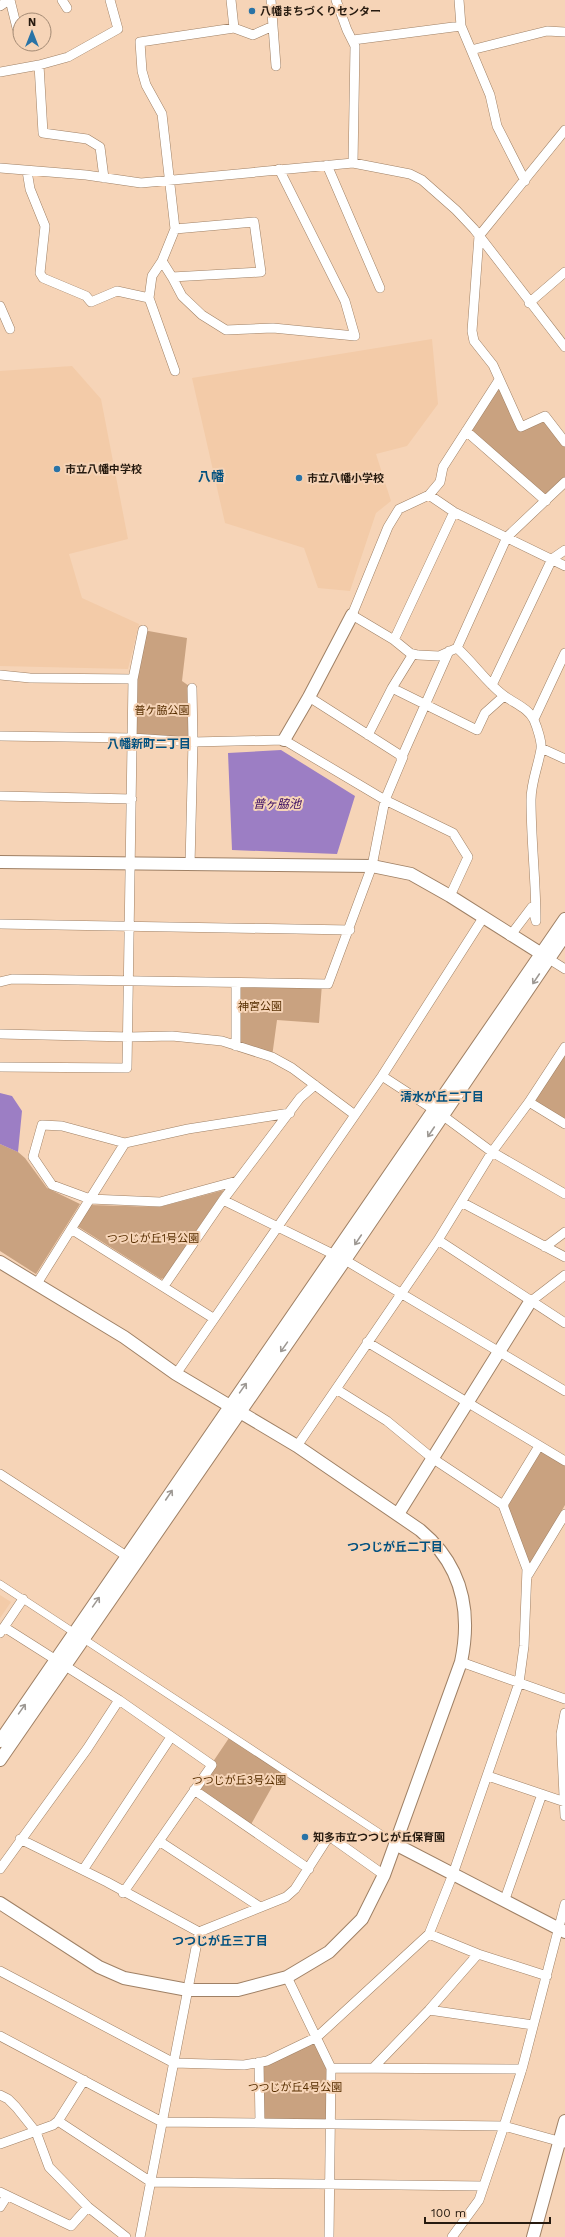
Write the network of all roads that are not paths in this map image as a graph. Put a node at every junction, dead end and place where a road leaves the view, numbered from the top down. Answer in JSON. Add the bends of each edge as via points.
{"nodes":[{"id":1,"x":10,"y":0,"type":"edge"},
{"id":2,"x":110,"y":0,"type":"edge"},
{"id":3,"x":231,"y":0,"type":"edge"},
{"id":4,"x":271,"y":0,"type":"edge"},
{"id":5,"x":336,"y":0,"type":"edge"},
{"id":6,"x":459,"y":0,"type":"edge"},
{"id":7,"x":0,"y":6,"type":"edge"},
{"id":8,"x":13,"y":12,"type":"edge"},
{"id":9,"x":273,"y":26,"type":"junction"},
{"id":10,"x":462,"y":26,"type":"junction"},
{"id":11,"x":234,"y":28,"type":"junction"},
{"id":12,"x":565,"y":32,"type":"edge"},
{"id":13,"x":353,"y":40,"type":"junction"},
{"id":14,"x":471,"y":50,"type":"junction"},
{"id":15,"x":39,"y":65,"type":"junction"},
{"id":16,"x":276,"y":66,"type":"dead end"},
{"id":17,"x":0,"y":72,"type":"edge"},
{"id":18,"x":565,"y":130,"type":"edge"},
{"id":19,"x":353,"y":163,"type":"junction"},
{"id":20,"x":327,"y":165,"type":"junction"},
{"id":21,"x":0,"y":168,"type":"edge"},
{"id":22,"x":279,"y":169,"type":"junction"},
{"id":23,"x":27,"y":170,"type":"junction"},
{"id":24,"x":104,"y":178,"type":"junction"},
{"id":25,"x":168,"y":179,"type":"junction"},
{"id":26,"x":525,"y":181,"type":"junction"},
{"id":27,"x":175,"y":229,"type":"junction"},
{"id":28,"x":479,"y":236,"type":"junction"},
{"id":29,"x":162,"y":261,"type":"junction"},
{"id":30,"x":565,"y":272,"type":"edge"},
{"id":31,"x":172,"y":277,"type":"junction"},
{"id":32,"x":380,"y":288,"type":"dead end"},
{"id":33,"x":149,"y":298,"type":"junction"},
{"id":34,"x":529,"y":303,"type":"junction"},
{"id":35,"x":0,"y":306,"type":"edge"},
{"id":36,"x":10,"y":329,"type":"dead end"},
{"id":37,"x":565,"y":347,"type":"edge"},
{"id":38,"x":175,"y":371,"type":"dead end"},
{"id":39,"x":499,"y":380,"type":"junction"},
{"id":40,"x":466,"y":431,"type":"junction"},
{"id":41,"x":565,"y":442,"type":"edge"},
{"id":42,"x":565,"y":482,"type":"edge"},
{"id":43,"x":429,"y":495,"type":"junction"},
{"id":44,"x":546,"y":501,"type":"junction"},
{"id":45,"x":454,"y":512,"type":"junction"},
{"id":46,"x":508,"y":537,"type":"junction"},
{"id":47,"x":565,"y":550,"type":"edge"},
{"id":48,"x":552,"y":559,"type":"junction"},
{"id":49,"x":565,"y":566,"type":"edge"},
{"id":50,"x":352,"y":614,"type":"junction"},
{"id":51,"x":143,"y":630,"type":"dead end"},
{"id":52,"x":394,"y":640,"type":"junction"},
{"id":53,"x":453,"y":650,"type":"junction"},
{"id":54,"x":565,"y":653,"type":"edge"},
{"id":55,"x":413,"y":654,"type":"junction"},
{"id":56,"x":0,"y":675,"type":"edge"},
{"id":57,"x":133,"y":679,"type":"junction"},
{"id":58,"x":492,"y":685,"type":"junction"},
{"id":59,"x":192,"y":688,"type":"dead end"},
{"id":60,"x":392,"y":688,"type":"junction"},
{"id":61,"x":504,"y":696,"type":"junction"},
{"id":62,"x":309,"y":697,"type":"junction"},
{"id":63,"x":426,"y":705,"type":"junction"},
{"id":64,"x":534,"y":719,"type":"junction"},
{"id":65,"x":368,"y":735,"type":"junction"},
{"id":66,"x":0,"y":736,"type":"edge"},
{"id":67,"x":132,"y":738,"type":"junction"},
{"id":68,"x":284,"y":740,"type":"junction"},
{"id":69,"x":193,"y":742,"type":"junction"},
{"id":70,"x":541,"y":748,"type":"junction"},
{"id":71,"x":402,"y":759,"type":"junction"},
{"id":72,"x":565,"y":759,"type":"edge"},
{"id":73,"x":0,"y":796,"type":"edge"},
{"id":74,"x":132,"y":799,"type":"junction"},
{"id":75,"x":384,"y":800,"type":"junction"},
{"id":76,"x":0,"y":862,"type":"edge"},
{"id":77,"x":130,"y":864,"type":"junction"},
{"id":78,"x":190,"y":865,"type":"junction"},
{"id":79,"x":372,"y":866,"type":"junction"},
{"id":80,"x":450,"y":896,"type":"junction"},
{"id":81,"x":483,"y":918,"type":"junction"},
{"id":82,"x":565,"y":919,"type":"edge"},
{"id":83,"x":0,"y":924,"type":"edge"},
{"id":84,"x":130,"y":924,"type":"junction"},
{"id":85,"x":350,"y":930,"type":"junction"},
{"id":86,"x":565,"y":934,"type":"edge"},
{"id":87,"x":510,"y":936,"type":"junction"},
{"id":88,"x":545,"y":957,"type":"junction"},
{"id":89,"x":565,"y":969,"type":"edge"},
{"id":90,"x":127,"y":981,"type":"junction"},
{"id":91,"x":0,"y":982,"type":"edge"},
{"id":92,"x":236,"y":983,"type":"junction"},
{"id":93,"x":0,"y":1034,"type":"edge"},
{"id":94,"x":129,"y":1037,"type":"junction"},
{"id":95,"x":236,"y":1046,"type":"junction"},
{"id":96,"x":565,"y":1048,"type":"edge"},
{"id":97,"x":0,"y":1067,"type":"edge"},
{"id":98,"x":382,"y":1076,"type":"junction"},
{"id":99,"x":315,"y":1085,"type":"junction"},
{"id":100,"x":529,"y":1102,"type":"junction"},
{"id":101,"x":438,"y":1112,"type":"junction"},
{"id":102,"x":290,"y":1113,"type":"junction"},
{"id":103,"x":355,"y":1115,"type":"junction"},
{"id":104,"x":565,"y":1124,"type":"edge"},
{"id":105,"x":125,"y":1143,"type":"junction"},
{"id":106,"x":492,"y":1152,"type":"junction"},
{"id":107,"x":237,"y":1181,"type":"junction"},
{"id":108,"x":565,"y":1194,"type":"edge"},
{"id":109,"x":90,"y":1199,"type":"junction"},
{"id":110,"x":223,"y":1200,"type":"junction"},
{"id":111,"x":463,"y":1203,"type":"junction"},
{"id":112,"x":276,"y":1227,"type":"junction"},
{"id":113,"x":71,"y":1229,"type":"junction"},
{"id":114,"x":565,"y":1232,"type":"edge"},
{"id":115,"x":438,"y":1240,"type":"junction"},
{"id":116,"x":545,"y":1247,"type":"junction"},
{"id":117,"x":340,"y":1257,"type":"junction"},
{"id":118,"x":565,"y":1257,"type":"edge"},
{"id":119,"x":0,"y":1262,"type":"edge"},
{"id":120,"x":565,"y":1275,"type":"edge"},
{"id":121,"x":36,"y":1285,"type":"junction"},
{"id":122,"x":164,"y":1286,"type":"junction"},
{"id":123,"x":400,"y":1294,"type":"junction"},
{"id":124,"x":530,"y":1302,"type":"junction"},
{"id":125,"x":213,"y":1318,"type":"junction"},
{"id":126,"x":565,"y":1323,"type":"edge"},
{"id":127,"x":367,"y":1342,"type":"junction"},
{"id":128,"x":500,"y":1352,"type":"junction"},
{"id":129,"x":176,"y":1374,"type":"junction"},
{"id":130,"x":336,"y":1389,"type":"junction"},
{"id":131,"x":565,"y":1391,"type":"edge"},
{"id":132,"x":468,"y":1404,"type":"junction"},
{"id":133,"x":235,"y":1409,"type":"junction"},
{"id":134,"x":297,"y":1446,"type":"junction"},
{"id":135,"x":539,"y":1446,"type":"junction"},
{"id":136,"x":432,"y":1458,"type":"junction"},
{"id":137,"x":565,"y":1461,"type":"edge"},
{"id":138,"x":0,"y":1474,"type":"edge"},
{"id":139,"x":504,"y":1505,"type":"junction"},
{"id":140,"x":398,"y":1514,"type":"junction"},
{"id":141,"x":565,"y":1514,"type":"edge"},
{"id":142,"x":562,"y":1526,"type":"edge"},
{"id":143,"x":132,"y":1559,"type":"junction"},
{"id":144,"x":528,"y":1575,"type":"junction"},
{"id":145,"x":0,"y":1584,"type":"edge"},
{"id":146,"x":23,"y":1599,"type":"junction"},
{"id":147,"x":2,"y":1630,"type":"edge"},
{"id":148,"x":79,"y":1636,"type":"junction"},
{"id":149,"x":461,"y":1662,"type":"junction"},
{"id":150,"x":61,"y":1663,"type":"junction"},
{"id":151,"x":520,"y":1683,"type":"junction"},
{"id":152,"x":565,"y":1699,"type":"edge"},
{"id":153,"x":119,"y":1700,"type":"junction"},
{"id":154,"x":565,"y":1719,"type":"edge"},
{"id":155,"x":171,"y":1736,"type":"junction"},
{"id":156,"x":0,"y":1741,"type":"edge"},
{"id":157,"x":0,"y":1760,"type":"edge"},
{"id":158,"x":488,"y":1776,"type":"junction"},
{"id":159,"x":194,"y":1790,"type":"junction"},
{"id":160,"x":542,"y":1794,"type":"junction"},
{"id":161,"x":564,"y":1802,"type":"edge"},
{"id":162,"x":565,"y":1816,"type":"edge"},
{"id":163,"x":384,"y":1836,"type":"dead end"},
{"id":164,"x":20,"y":1839,"type":"junction"},
{"id":165,"x":159,"y":1841,"type":"junction"},
{"id":166,"x":395,"y":1844,"type":"junction"},
{"id":167,"x":309,"y":1868,"type":"junction"},
{"id":168,"x":0,"y":1869,"type":"edge"},
{"id":169,"x":83,"y":1870,"type":"junction"},
{"id":170,"x":453,"y":1874,"type":"junction"},
{"id":171,"x":384,"y":1875,"type":"junction"},
{"id":172,"x":123,"y":1893,"type":"junction"},
{"id":173,"x":505,"y":1899,"type":"junction"},
{"id":174,"x":0,"y":1903,"type":"edge"},
{"id":175,"x":565,"y":1904,"type":"edge"},
{"id":176,"x":260,"y":1908,"type":"junction"},
{"id":177,"x":561,"y":1931,"type":"edge"},
{"id":178,"x":198,"y":1932,"type":"junction"},
{"id":179,"x":429,"y":1934,"type":"junction"},
{"id":180,"x":478,"y":1954,"type":"junction"},
{"id":181,"x":1,"y":1975,"type":"edge"},
{"id":182,"x":547,"y":1976,"type":"junction"},
{"id":183,"x":287,"y":1977,"type":"junction"},
{"id":184,"x":188,"y":1990,"type":"junction"},
{"id":185,"x":429,"y":2010,"type":"junction"},
{"id":186,"x":533,"y":2025,"type":"junction"},
{"id":187,"x":0,"y":2036,"type":"edge"},
{"id":188,"x":317,"y":2037,"type":"junction"},
{"id":189,"x":259,"y":2062,"type":"junction"},
{"id":190,"x":174,"y":2063,"type":"junction"},
{"id":191,"x":374,"y":2067,"type":"junction"},
{"id":192,"x":331,"y":2068,"type":"junction"},
{"id":193,"x":522,"y":2069,"type":"junction"},
{"id":194,"x":84,"y":2080,"type":"junction"},
{"id":195,"x":0,"y":2095,"type":"edge"},
{"id":196,"x":58,"y":2121,"type":"junction"},
{"id":197,"x":565,"y":2121,"type":"edge"},
{"id":198,"x":162,"y":2122,"type":"junction"},
{"id":199,"x":260,"y":2123,"type":"junction"},
{"id":200,"x":330,"y":2125,"type":"junction"},
{"id":201,"x":504,"y":2126,"type":"junction"},
{"id":202,"x":36,"y":2132,"type":"junction"},
{"id":203,"x":562,"y":2142,"type":"edge"},
{"id":204,"x":0,"y":2144,"type":"edge"},
{"id":205,"x":151,"y":2182,"type":"junction"},
{"id":206,"x":330,"y":2185,"type":"junction"},
{"id":207,"x":483,"y":2186,"type":"junction"},
{"id":208,"x":4,"y":2194,"type":"edge"},
{"id":209,"x":88,"y":2206,"type":"junction"},
{"id":210,"x":0,"y":2207,"type":"edge"},
{"id":211,"x":126,"y":2237,"type":"edge"},
{"id":212,"x":140,"y":2237,"type":"edge"},
{"id":213,"x":329,"y":2237,"type":"edge"},
{"id":214,"x":452,"y":2237,"type":"edge"},
{"id":215,"x":533,"y":2237,"type":"edge"}],
"edges":[{"from":1,"to":7,"type":"street"},
{"from":1,"to":8,"type":"street"},
{"from":2,"to":15,"type":"street","via":[[118,29],[68,58]]},
{"from":3,"to":11,"type":"street"},
{"from":4,"to":9,"type":"street"},
{"from":5,"to":13,"type":"street","via":[[346,30]]},
{"from":6,"to":10,"type":"street"},
{"from":9,"to":11,"type":"street","via":[[252,35]]},
{"from":9,"to":16,"type":"street"},
{"from":10,"to":13,"type":"street"},
{"from":10,"to":14,"type":"street"},
{"from":11,"to":25,"type":"street","via":[[140,42],[146,85],[162,114]]},
{"from":12,"to":14,"type":"street","via":[[547,31]]},
{"from":13,"to":19,"type":"street"},
{"from":14,"to":26,"type":"street","via":[[490,95],[497,126]]},
{"from":15,"to":17,"type":"street"},
{"from":15,"to":24,"type":"street","via":[[43,133],[87,139],[100,147]]},
{"from":18,"to":26,"type":"street"},
{"from":19,"to":20,"type":"street"},
{"from":19,"to":28,"type":"street","via":[[410,174],[422,180],[456,210]]},
{"from":20,"to":22,"type":"street"},
{"from":20,"to":32,"type":"street"},
{"from":21,"to":23,"type":"street"},
{"from":22,"to":25,"type":"street"},
{"from":22,"to":31,"type":"street","via":[[345,301],[355,336],[273,328],[226,330],[202,314],[182,296]]},
{"from":23,"to":24,"type":"street"},
{"from":23,"to":33,"type":"street","via":[[30,189],[45,226],[40,273],[43,278],[86,296],[91,302],[117,291]]},
{"from":24,"to":25,"type":"street","via":[[141,183]]},
{"from":25,"to":27,"type":"street"},
{"from":26,"to":28,"type":"street"},
{"from":27,"to":29,"type":"street"},
{"from":27,"to":31,"type":"street","via":[[254,222],[261,272]]},
{"from":28,"to":34,"type":"street"},
{"from":28,"to":39,"type":"street","via":[[474,293],[474,341],[493,365]]},
{"from":29,"to":31,"type":"street"},
{"from":29,"to":33,"type":"street","via":[[152,276]]},
{"from":30,"to":34,"type":"street"},
{"from":33,"to":38,"type":"street"},
{"from":34,"to":37,"type":"street"},
{"from":35,"to":36,"type":"street"},
{"from":39,"to":40,"type":"street"},
{"from":39,"to":41,"type":"street","via":[[521,427],[545,416]]},
{"from":40,"to":43,"type":"street","via":[[443,466],[440,482]]},
{"from":40,"to":44,"type":"street"},
{"from":42,"to":44,"type":"street"},
{"from":43,"to":45,"type":"street"},
{"from":43,"to":50,"type":"street","via":[[399,509],[388,527]]},
{"from":44,"to":46,"type":"street"},
{"from":45,"to":46,"type":"street"},
{"from":45,"to":52,"type":"street"},
{"from":46,"to":48,"type":"street"},
{"from":46,"to":53,"type":"street"},
{"from":47,"to":48,"type":"street"},
{"from":48,"to":49,"type":"street"},
{"from":48,"to":58,"type":"street"},
{"from":50,"to":52,"type":"street"},
{"from":50,"to":62,"type":"street"},
{"from":51,"to":57,"type":"street"},
{"from":52,"to":55,"type":"street"},
{"from":53,"to":55,"type":"street","via":[[439,656]]},
{"from":53,"to":58,"type":"street","via":[[474,664]]},
{"from":53,"to":63,"type":"street"},
{"from":54,"to":64,"type":"street"},
{"from":55,"to":60,"type":"street"},
{"from":56,"to":57,"type":"street","via":[[30,678]]},
{"from":57,"to":67,"type":"street"},
{"from":58,"to":61,"type":"street"},
{"from":59,"to":69,"type":"street"},
{"from":60,"to":63,"type":"street"},
{"from":60,"to":65,"type":"street"},
{"from":61,"to":63,"type":"street","via":[[485,713],[477,730]]},
{"from":61,"to":64,"type":"street","via":[[524,708]]},
{"from":62,"to":65,"type":"street"},
{"from":62,"to":68,"type":"street"},
{"from":63,"to":71,"type":"street"},
{"from":64,"to":70,"type":"street"},
{"from":65,"to":71,"type":"street"},
{"from":66,"to":67,"type":"street"},
{"from":67,"to":69,"type":"street"},
{"from":67,"to":74,"type":"street"},
{"from":68,"to":69,"type":"street"},
{"from":68,"to":75,"type":"street"},
{"from":69,"to":78,"type":"street"},
{"from":70,"to":72,"type":"street"},
{"from":70,"to":87,"type":"street","via":[[533,778],[531,799],[536,921],[532,907]]},
{"from":71,"to":75,"type":"street"},
{"from":73,"to":74,"type":"street"},
{"from":74,"to":77,"type":"street"},
{"from":75,"to":79,"type":"street"},
{"from":75,"to":80,"type":"street","via":[[453,833],[468,857]]},
{"from":76,"to":77,"type":"street"},
{"from":77,"to":78,"type":"street"},
{"from":77,"to":84,"type":"street"},
{"from":78,"to":79,"type":"street"},
{"from":79,"to":80,"type":"street","via":[[411,874]]},
{"from":79,"to":85,"type":"street"},
{"from":80,"to":81,"type":"street"},
{"from":81,"to":87,"type":"street"},
{"from":81,"to":98,"type":"street"},
{"from":82,"to":88,"type":"street"},
{"from":83,"to":84,"type":"street"},
{"from":84,"to":85,"type":"street"},
{"from":84,"to":90,"type":"street"},
{"from":85,"to":92,"type":"street","via":[[328,984]]},
{"from":86,"to":88,"type":"street"},
{"from":87,"to":88,"type":"street"},
{"from":88,"to":89,"type":"street"},
{"from":88,"to":101,"type":"street"},
{"from":90,"to":91,"type":"street","via":[[12,979]]},
{"from":90,"to":92,"type":"street"},
{"from":90,"to":94,"type":"street"},
{"from":92,"to":95,"type":"street"},
{"from":93,"to":94,"type":"street"},
{"from":94,"to":95,"type":"street","via":[[172,1036],[222,1041]]},
{"from":94,"to":97,"type":"street","via":[[127,1068]]},
{"from":95,"to":99,"type":"street","via":[[272,1057]]},
{"from":96,"to":100,"type":"street"},
{"from":98,"to":101,"type":"street"},
{"from":98,"to":103,"type":"street"},
{"from":99,"to":102,"type":"street","via":[[300,1098]]},
{"from":99,"to":103,"type":"street"},
{"from":100,"to":104,"type":"street"},
{"from":100,"to":106,"type":"street"},
{"from":101,"to":106,"type":"street"},
{"from":101,"to":117,"type":"street"},
{"from":102,"to":105,"type":"street","via":[[188,1128]]},
{"from":102,"to":107,"type":"street"},
{"from":103,"to":112,"type":"street"},
{"from":105,"to":109,"type":"street"},
{"from":105,"to":109,"type":"street","via":[[62,1126],[42,1125],[33,1157],[52,1185]]},
{"from":106,"to":108,"type":"street"},
{"from":106,"to":111,"type":"street"},
{"from":107,"to":109,"type":"street","via":[[160,1202]]},
{"from":107,"to":110,"type":"street"},
{"from":109,"to":113,"type":"street"},
{"from":110,"to":112,"type":"street"},
{"from":110,"to":122,"type":"street"},
{"from":111,"to":115,"type":"street"},
{"from":111,"to":116,"type":"street"},
{"from":112,"to":117,"type":"street"},
{"from":112,"to":125,"type":"street"},
{"from":113,"to":121,"type":"street"},
{"from":113,"to":122,"type":"street"},
{"from":114,"to":116,"type":"street"},
{"from":115,"to":123,"type":"street"},
{"from":115,"to":124,"type":"street"},
{"from":116,"to":118,"type":"street"},
{"from":117,"to":123,"type":"street"},
{"from":117,"to":133,"type":"street"},
{"from":119,"to":121,"type":"street"},
{"from":120,"to":124,"type":"street"},
{"from":121,"to":129,"type":"street","via":[[124,1337]]},
{"from":122,"to":125,"type":"street"},
{"from":123,"to":127,"type":"street"},
{"from":123,"to":128,"type":"street"},
{"from":124,"to":126,"type":"street"},
{"from":124,"to":128,"type":"street"},
{"from":125,"to":129,"type":"street"},
{"from":127,"to":130,"type":"street"},
{"from":127,"to":132,"type":"street"},
{"from":128,"to":131,"type":"street"},
{"from":128,"to":132,"type":"street"},
{"from":129,"to":133,"type":"street"},
{"from":130,"to":134,"type":"street"},
{"from":130,"to":136,"type":"street","via":[[387,1421]]},
{"from":132,"to":135,"type":"street"},
{"from":132,"to":136,"type":"street"},
{"from":133,"to":134,"type":"street"},
{"from":133,"to":143,"type":"street"},
{"from":134,"to":140,"type":"street"},
{"from":135,"to":137,"type":"street"},
{"from":135,"to":139,"type":"street"},
{"from":136,"to":139,"type":"street"},
{"from":136,"to":140,"type":"street"},
{"from":138,"to":143,"type":"street"},
{"from":139,"to":144,"type":"street"},
{"from":140,"to":149,"type":"street","via":[[432,1540],[451,1564],[459,1583],[465,1610],[466,1629]]},
{"from":141,"to":142,"type":"street"},
{"from":142,"to":144,"type":"street"},
{"from":143,"to":148,"type":"street"},
{"from":144,"to":151,"type":"street"},
{"from":145,"to":146,"type":"street"},
{"from":146,"to":147,"type":"street"},
{"from":146,"to":148,"type":"street"},
{"from":147,"to":150,"type":"street"},
{"from":148,"to":150,"type":"street"},
{"from":148,"to":163,"type":"street"},
{"from":149,"to":151,"type":"street"},
{"from":149,"to":166,"type":"street"},
{"from":150,"to":153,"type":"street"},
{"from":156,"to":150,"type":"street","one_way":true},
{"from":150,"to":157,"type":"street"},
{"from":151,"to":152,"type":"street"},
{"from":151,"to":158,"type":"street"},
{"from":153,"to":155,"type":"street"},
{"from":153,"to":164,"type":"street","via":[[87,1749]]},
{"from":154,"to":161,"type":"street","via":[[561,1734]]},
{"from":155,"to":159,"type":"street","via":[[212,1765]]},
{"from":155,"to":169,"type":"street"},
{"from":158,"to":160,"type":"street"},
{"from":158,"to":170,"type":"street"},
{"from":159,"to":165,"type":"street"},
{"from":159,"to":167,"type":"street"},
{"from":160,"to":161,"type":"street"},
{"from":160,"to":173,"type":"street"},
{"from":161,"to":162,"type":"street"},
{"from":164,"to":168,"type":"street"},
{"from":164,"to":169,"type":"street"},
{"from":165,"to":172,"type":"street"},
{"from":165,"to":176,"type":"street"},
{"from":166,"to":170,"type":"street"},
{"from":166,"to":171,"type":"street"},
{"from":167,"to":171,"type":"street","via":[[329,1836]]},
{"from":167,"to":176,"type":"street","via":[[295,1889],[286,1897]]},
{"from":169,"to":172,"type":"street"},
{"from":170,"to":173,"type":"street"},
{"from":170,"to":179,"type":"street"},
{"from":171,"to":183,"type":"street","via":[[362,1919],[346,1937],[329,1952]]},
{"from":172,"to":178,"type":"street"},
{"from":173,"to":177,"type":"street"},
{"from":174,"to":184,"type":"street","via":[[112,1973],[124,1978]]},
{"from":175,"to":177,"type":"street"},
{"from":176,"to":178,"type":"street"},
{"from":177,"to":182,"type":"street"},
{"from":178,"to":184,"type":"street"},
{"from":179,"to":180,"type":"street"},
{"from":179,"to":188,"type":"street"},
{"from":180,"to":182,"type":"street"},
{"from":180,"to":185,"type":"street"},
{"from":181,"to":190,"type":"street"},
{"from":182,"to":186,"type":"street"},
{"from":183,"to":184,"type":"street","via":[[238,1990]]},
{"from":183,"to":188,"type":"street"},
{"from":184,"to":190,"type":"street"},
{"from":185,"to":186,"type":"street"},
{"from":185,"to":191,"type":"street"},
{"from":186,"to":193,"type":"street"},
{"from":187,"to":194,"type":"street"},
{"from":188,"to":189,"type":"street","via":[[267,2061]]},
{"from":188,"to":192,"type":"street"},
{"from":189,"to":190,"type":"street","via":[[244,2065]]},
{"from":189,"to":199,"type":"street"},
{"from":190,"to":198,"type":"street"},
{"from":191,"to":192,"type":"street"},
{"from":191,"to":193,"type":"street"},
{"from":192,"to":200,"type":"street"},
{"from":193,"to":201,"type":"street"},
{"from":194,"to":196,"type":"street"},
{"from":194,"to":198,"type":"street"},
{"from":195,"to":202,"type":"street","via":[[16,2107]]},
{"from":196,"to":202,"type":"street"},
{"from":196,"to":205,"type":"street"},
{"from":197,"to":203,"type":"street"},
{"from":198,"to":199,"type":"street"},
{"from":198,"to":205,"type":"street"},
{"from":199,"to":200,"type":"street"},
{"from":200,"to":201,"type":"street"},
{"from":200,"to":206,"type":"street"},
{"from":201,"to":203,"type":"street"},
{"from":201,"to":207,"type":"street"},
{"from":202,"to":204,"type":"street"},
{"from":202,"to":209,"type":"street","via":[[49,2167]]},
{"from":203,"to":215,"type":"street"},
{"from":205,"to":206,"type":"street"},
{"from":205,"to":212,"type":"street"},
{"from":206,"to":207,"type":"street"},
{"from":206,"to":213,"type":"street"},
{"from":207,"to":214,"type":"street","via":[[479,2200]]},
{"from":208,"to":209,"type":"street","via":[[71,2226]]},
{"from":208,"to":210,"type":"street"},
{"from":209,"to":211,"type":"street"}]}
